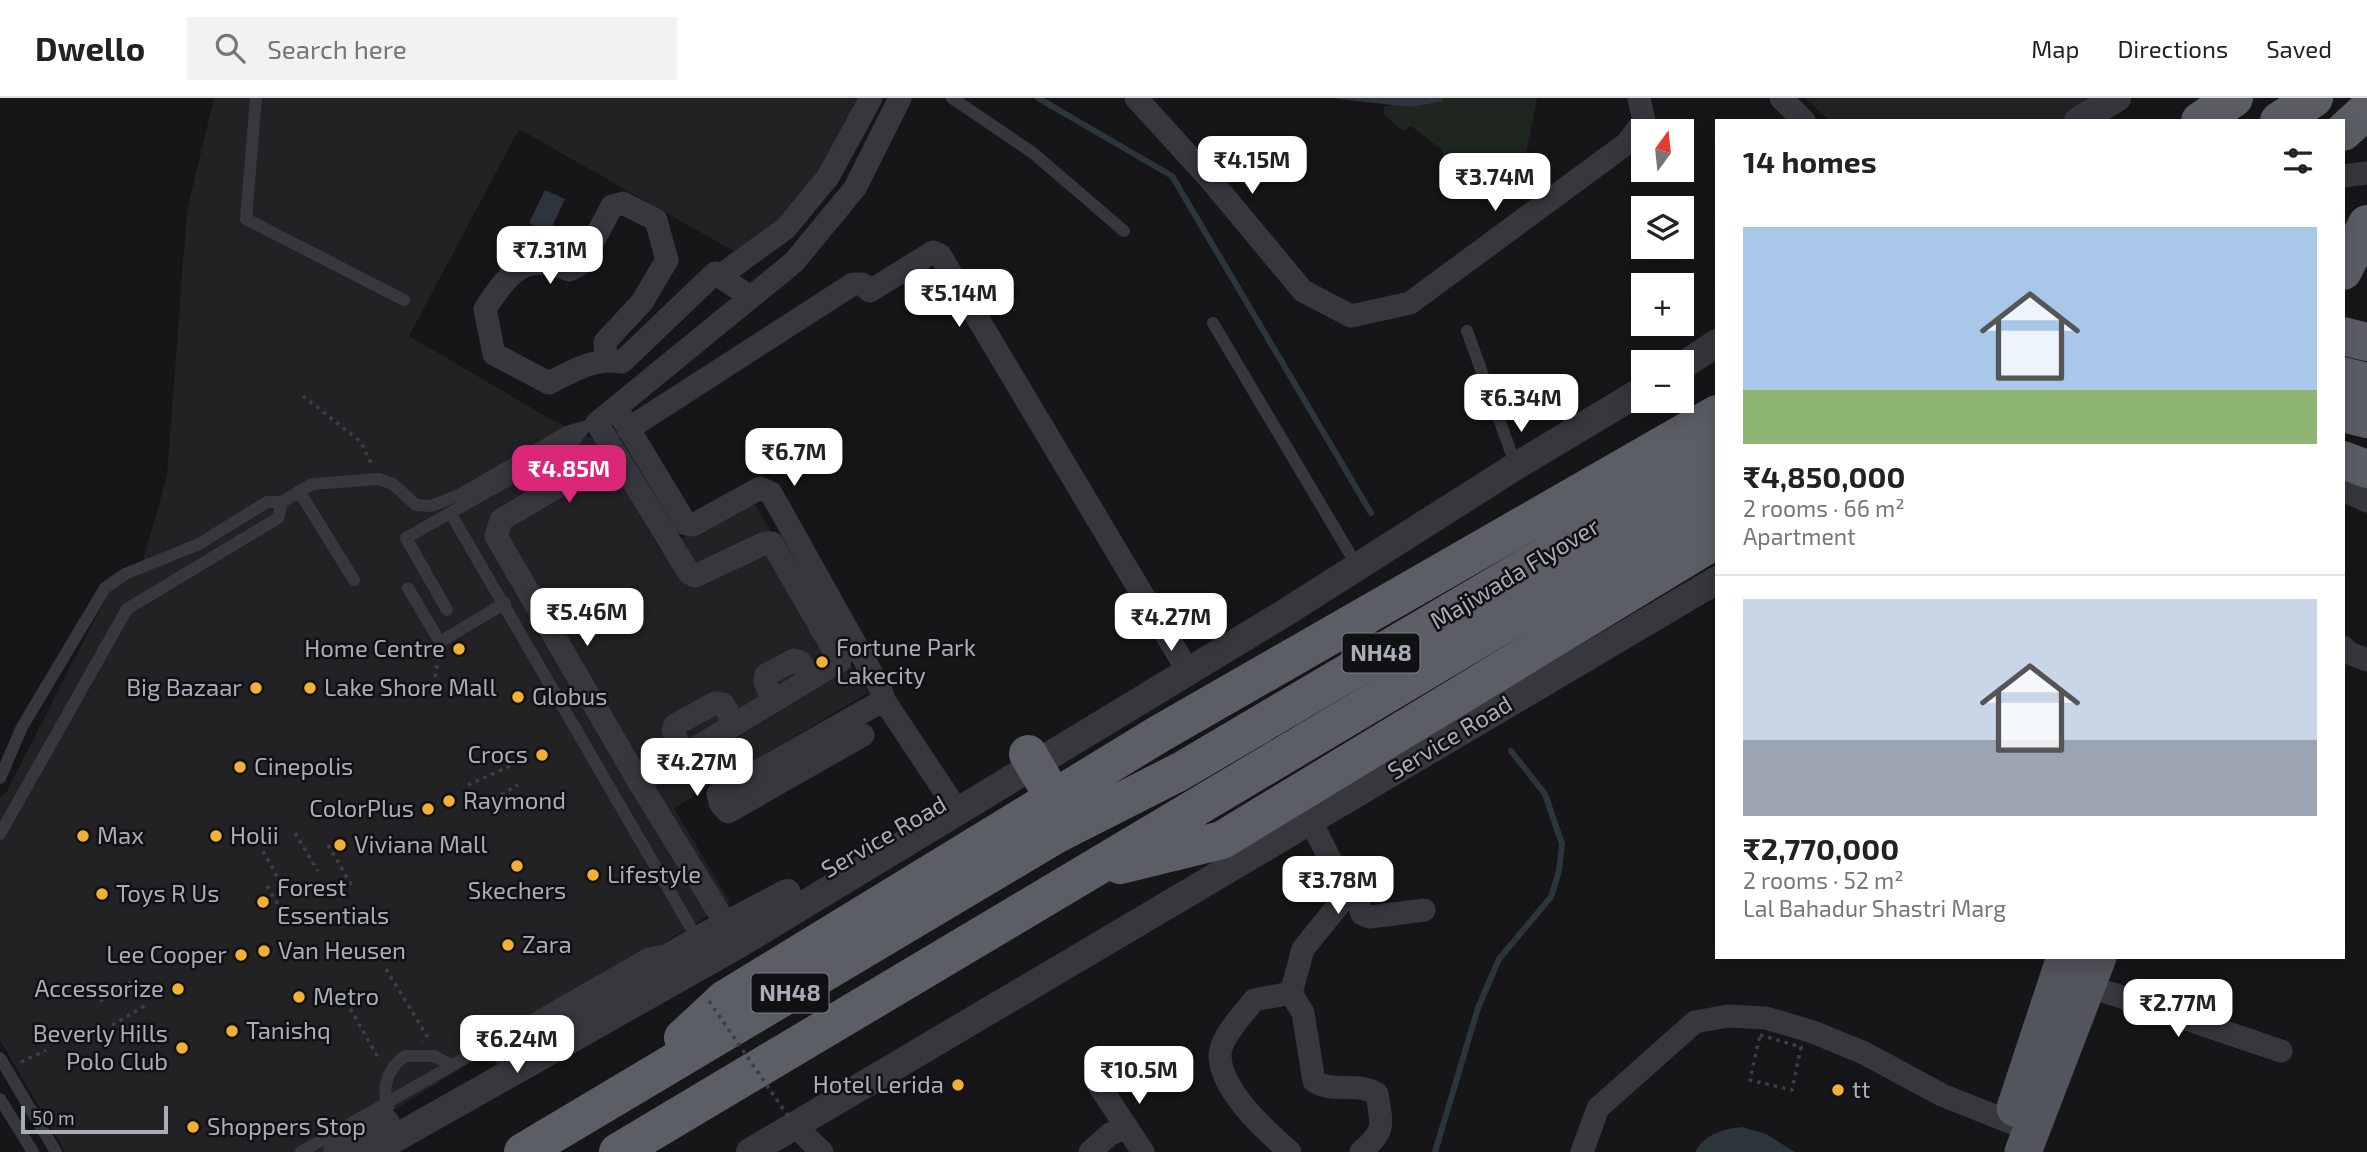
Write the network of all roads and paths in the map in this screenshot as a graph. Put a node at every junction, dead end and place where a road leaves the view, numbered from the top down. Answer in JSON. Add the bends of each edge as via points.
{"nodes":[{"id":1,"x":256,"y":98,"type":"edge"},
{"id":2,"x":871,"y":98,"type":"edge"},
{"id":3,"x":900,"y":98,"type":"edge"},
{"id":4,"x":952,"y":98,"type":"edge"},
{"id":5,"x":1136,"y":98,"type":"edge"},
{"id":6,"x":1639,"y":98,"type":"edge"},
{"id":7,"x":1782,"y":98,"type":"edge"},
{"id":8,"x":2117,"y":98,"type":"edge"},
{"id":9,"x":2234,"y":98,"type":"edge"},
{"id":10,"x":2264,"y":98,"type":"edge"},
{"id":11,"x":2314,"y":98,"type":"edge"},
{"id":12,"x":2367,"y":110,"type":"edge"},
{"id":13,"x":1802,"y":119,"type":"edge"},
{"id":14,"x":2081,"y":119,"type":"edge"},
{"id":15,"x":2203,"y":119,"type":"edge"},
{"id":16,"x":2268,"y":119,"type":"edge"},
{"id":17,"x":2281,"y":119,"type":"edge"},
{"id":18,"x":2320,"y":119,"type":"edge"},
{"id":19,"x":2345,"y":130,"type":"edge"},
{"id":20,"x":2367,"y":173,"type":"edge"},
{"id":21,"x":2345,"y":176,"type":"edge"},
{"id":22,"x":2367,"y":224,"type":"edge"},
{"id":23,"x":1125,"y":231,"type":"dead end"},
{"id":24,"x":2345,"y":269,"type":"edge"},
{"id":25,"x":713,"y":272,"type":"junction"},
{"id":26,"x":2345,"y":274,"type":"edge"},
{"id":27,"x":2367,"y":284,"type":"edge"},
{"id":28,"x":750,"y":297,"type":"junction"},
{"id":29,"x":404,"y":300,"type":"dead end"},
{"id":30,"x":1213,"y":323,"type":"dead end"},
{"id":31,"x":1467,"y":331,"type":"dead end"},
{"id":32,"x":2345,"y":337,"type":"edge"},
{"id":33,"x":2367,"y":342,"type":"edge"},
{"id":34,"x":1715,"y":344,"type":"edge"},
{"id":35,"x":1694,"y":358,"type":"edge"},
{"id":36,"x":606,"y":359,"type":"junction"},
{"id":37,"x":2345,"y":376,"type":"edge"},
{"id":38,"x":2367,"y":382,"type":"edge"},
{"id":39,"x":303,"y":396,"type":"dead end"},
{"id":40,"x":1631,"y":397,"type":"edge"},
{"id":41,"x":616,"y":407,"type":"junction"},
{"id":42,"x":2345,"y":414,"type":"edge"},
{"id":43,"x":1715,"y":415,"type":"edge"},
{"id":44,"x":2367,"y":419,"type":"edge"},
{"id":45,"x":590,"y":426,"type":"junction"},
{"id":46,"x":628,"y":429,"type":"junction"},
{"id":47,"x":614,"y":453,"type":"junction"},
{"id":48,"x":2345,"y":461,"type":"edge"},
{"id":49,"x":1516,"y":466,"type":"junction"},
{"id":50,"x":2367,"y":469,"type":"edge"},
{"id":51,"x":1711,"y":472,"type":"edge"},
{"id":52,"x":379,"y":479,"type":"junction"},
{"id":53,"x":299,"y":491,"type":"junction"},
{"id":54,"x":2345,"y":491,"type":"edge"},
{"id":55,"x":464,"y":499,"type":"junction"},
{"id":56,"x":2367,"y":501,"type":"edge"},
{"id":57,"x":282,"y":502,"type":"junction"},
{"id":58,"x":451,"y":514,"type":"junction"},
{"id":59,"x":1426,"y":522,"type":"junction"},
{"id":60,"x":1715,"y":540,"type":"edge"},
{"id":61,"x":1350,"y":554,"type":"junction"},
{"id":62,"x":153,"y":564,"type":"junction"},
{"id":63,"x":354,"y":580,"type":"dead end"},
{"id":64,"x":1715,"y":581,"type":"edge"},
{"id":65,"x":165,"y":584,"type":"junction"},
{"id":66,"x":408,"y":588,"type":"dead end"},
{"id":67,"x":505,"y":603,"type":"junction"},
{"id":68,"x":447,"y":610,"type":"dead end"},
{"id":69,"x":2345,"y":648,"type":"edge"},
{"id":70,"x":2367,"y":660,"type":"edge"},
{"id":71,"x":1185,"y":665,"type":"junction"},
{"id":72,"x":884,"y":701,"type":"junction"},
{"id":73,"x":863,"y":735,"type":"dead end"},
{"id":74,"x":1023,"y":764,"type":"junction"},
{"id":75,"x":510,"y":766,"type":"dead end"},
{"id":76,"x":0,"y":778,"type":"edge"},
{"id":77,"x":639,"y":782,"type":"junction"},
{"id":78,"x":468,"y":785,"type":"dead end"},
{"id":79,"x":954,"y":805,"type":"junction"},
{"id":80,"x":479,"y":806,"type":"joint"},
{"id":81,"x":1050,"y":813,"type":"junction"},
{"id":82,"x":1316,"y":817,"type":"junction"},
{"id":83,"x":295,"y":833,"type":"dead end"},
{"id":84,"x":0,"y":834,"type":"edge"},
{"id":85,"x":328,"y":845,"type":"dead end"},
{"id":86,"x":317,"y":871,"type":"dead end"},
{"id":87,"x":1083,"y":875,"type":"junction"},
{"id":88,"x":267,"y":886,"type":"dead end"},
{"id":89,"x":352,"y":886,"type":"dead end"},
{"id":90,"x":285,"y":891,"type":"joint"},
{"id":91,"x":1424,"y":910,"type":"dead end"},
{"id":92,"x":289,"y":923,"type":"dead end"},
{"id":93,"x":733,"y":935,"type":"junction"},
{"id":94,"x":687,"y":946,"type":"junction"},
{"id":95,"x":2064,"y":959,"type":"edge"},
{"id":96,"x":386,"y":970,"type":"dead end"},
{"id":97,"x":2094,"y":972,"type":"edge"},
{"id":98,"x":131,"y":982,"type":"dead end"},
{"id":99,"x":1291,"y":993,"type":"junction"},
{"id":100,"x":342,"y":994,"type":"dead end"},
{"id":101,"x":100,"y":1001,"type":"dead end"},
{"id":102,"x":709,"y":1001,"type":"dead end"},
{"id":103,"x":148,"y":1004,"type":"dead end"},
{"id":104,"x":112,"y":1025,"type":"dead end"},
{"id":105,"x":1760,"y":1035,"type":"joint"},
{"id":106,"x":46,"y":1049,"type":"dead end"},
{"id":107,"x":2281,"y":1051,"type":"dead end"},
{"id":108,"x":405,"y":1056,"type":"junction"},
{"id":109,"x":3,"y":1064,"type":"edge"},
{"id":110,"x":452,"y":1065,"type":"junction"},
{"id":111,"x":1098,"y":1084,"type":"dead end"},
{"id":112,"x":0,"y":1099,"type":"edge"},
{"id":113,"x":389,"y":1111,"type":"junction"},
{"id":114,"x":791,"y":1121,"type":"junction"},
{"id":115,"x":1126,"y":1127,"type":"junction"},
{"id":116,"x":2016,"y":1140,"type":"edge"},
{"id":117,"x":339,"y":1144,"type":"edge"},
{"id":118,"x":33,"y":1152,"type":"edge"},
{"id":119,"x":56,"y":1152,"type":"edge"},
{"id":120,"x":301,"y":1152,"type":"edge"},
{"id":121,"x":370,"y":1152,"type":"edge"},
{"id":122,"x":523,"y":1152,"type":"edge"},
{"id":123,"x":618,"y":1152,"type":"edge"},
{"id":124,"x":750,"y":1152,"type":"edge"},
{"id":125,"x":822,"y":1152,"type":"edge"},
{"id":126,"x":1090,"y":1152,"type":"edge"},
{"id":127,"x":1143,"y":1152,"type":"edge"},
{"id":128,"x":1290,"y":1152,"type":"edge"},
{"id":129,"x":1361,"y":1152,"type":"edge"},
{"id":130,"x":1582,"y":1152,"type":"edge"}],
"edges":[{"from":1,"to":29,"type":"lane","via":[[246,219]]},
{"from":2,"to":25,"type":"street","via":[[828,177],[786,228]]},
{"from":3,"to":28,"type":"street","via":[[855,188],[794,262]]},
{"from":4,"to":23,"type":"lane","via":[[1033,153]]},
{"from":5,"to":6,"type":"street","via":[[1303,291],[1351,316],[1410,303],[1626,144],[1644,121]]},
{"from":7,"to":13,"type":"street"},
{"from":8,"to":14,"type":"street"},
{"from":9,"to":15,"type":"highway"},
{"from":10,"to":16,"type":"highway"},
{"from":11,"to":17,"type":"highway"},
{"from":11,"to":18,"type":"highway"},
{"from":12,"to":19,"type":"highway"},
{"from":20,"to":21,"type":"street"},
{"from":22,"to":24,"type":"highway"},
{"from":25,"to":28,"type":"street"},
{"from":25,"to":36,"type":"street","via":[[622,362]]},
{"from":26,"to":27,"type":"highway"},
{"from":28,"to":41,"type":"street"},
{"from":30,"to":61,"type":"lane"},
{"from":31,"to":49,"type":"lane"},
{"from":32,"to":33,"type":"highway"},
{"from":34,"to":35,"type":"street"},
{"from":36,"to":36,"type":"street","via":[[549,383],[494,354],[485,309],[509,273],[527,266],[552,263],[569,270],[581,264],[612,206],[623,203],[656,220],[667,260],[642,302],[605,342]]},
{"from":37,"to":38,"type":"highway"},
{"from":39,"to":52,"type":"path","via":[[360,442]]},
{"from":40,"to":49,"type":"street","name":"Service Road"},
{"from":41,"to":45,"type":"street"},
{"from":41,"to":46,"type":"street"},
{"from":42,"to":44,"type":"highway"},
{"from":43,"to":81,"type":"highway","via":[[1159,734]]},
{"from":45,"to":47,"type":"street"},
{"from":45,"to":55,"type":"lane","via":[[568,432]]},
{"from":46,"to":71,"type":"street","via":[[853,284],[870,291],[933,252],[940,255]]},
{"from":46,"to":72,"type":"street","via":[[686,524],[693,525],[760,488],[771,493]]},
{"from":47,"to":77,"type":"street","via":[[501,520],[496,536]]},
{"from":47,"to":77,"type":"street","via":[[689,573],[695,576],[765,543],[772,544],[840,661]]},
{"from":48,"to":50,"type":"highway"},
{"from":49,"to":59,"type":"street","name":"Service Road"},
{"from":51,"to":81,"type":"highway","name":"Majiwada Flyover","number":"NH48","via":[[1181,771]]},
{"from":51,"to":87,"type":"highway","name":"Majiwada Flyover","number":"NH48"},
{"from":52,"to":53,"type":"lane","via":[[312,484]]},
{"from":52,"to":55,"type":"lane","via":[[393,484],[416,505]]},
{"from":53,"to":57,"type":"lane"},
{"from":53,"to":63,"type":"lane"},
{"from":54,"to":56,"type":"street"},
{"from":55,"to":58,"type":"lane"},
{"from":57,"to":62,"type":"lane","via":[[267,502],[199,544]]},
{"from":57,"to":65,"type":"lane","via":[[278,518]]},
{"from":58,"to":67,"type":"lane"},
{"from":58,"to":68,"type":"lane","via":[[406,538]]},
{"from":59,"to":61,"type":"street","name":"Service Road","via":[[1401,523]]},
{"from":59,"to":71,"type":"street","name":"Service Road","via":[[1397,544]]},
{"from":60,"to":87,"type":"highway","via":[[1222,840]]},
{"from":61,"to":71,"type":"street","name":"Service Road"},
{"from":62,"to":65,"type":"lane"},
{"from":62,"to":76,"type":"lane","via":[[125,574],[105,588],[22,727]]},
{"from":64,"to":82,"type":"street","name":"Service Road"},
{"from":65,"to":84,"type":"lane","via":[[127,609]]},
{"from":66,"to":67,"type":"lane","via":[[440,642]]},
{"from":67,"to":94,"type":"lane"},
{"from":69,"to":70,"type":"street"},
{"from":71,"to":74,"type":"street","name":"Service Road"},
{"from":72,"to":73,"type":"street","via":[[718,794],[720,803],[728,812]]},
{"from":72,"to":79,"type":"street"},
{"from":74,"to":79,"type":"street","name":"Service Road"},
{"from":74,"to":81,"type":"highway"},
{"from":75,"to":78,"type":"path"},
{"from":77,"to":93,"type":"street"},
{"from":79,"to":93,"type":"street","name":"Service Road"},
{"from":80,"to":80,"type":"path","via":[[518,785]]},
{"from":81,"to":122,"type":"highway","number":"NH48","via":[[631,1087]]},
{"from":82,"to":91,"type":"street","via":[[1343,857],[1362,914],[1370,917]]},
{"from":82,"to":99,"type":"street","via":[[1344,888],[1341,902],[1303,949]]},
{"from":82,"to":114,"type":"street","name":"Service Road"},
{"from":83,"to":86,"type":"path"},
{"from":85,"to":89,"type":"path"},
{"from":87,"to":123,"type":"highway","number":"NH48"},
{"from":88,"to":92,"type":"path"},
{"from":90,"to":90,"type":"path","via":[[268,861],[263,851],[272,872]]},
{"from":93,"to":94,"type":"street","name":"Service Road"},
{"from":93,"to":121,"type":"street","name":"Service Road"},
{"from":94,"to":110,"type":"lane","via":[[647,954]]},
{"from":94,"to":113,"type":"street","name":"Service Road"},
{"from":95,"to":116,"type":"main road"},
{"from":96,"to":108,"type":"path","via":[[427,1036]]},
{"from":97,"to":107,"type":"street"},
{"from":97,"to":116,"type":"main road"},
{"from":98,"to":101,"type":"path"},
{"from":99,"to":128,"type":"street","via":[[1254,1000],[1229,1032],[1220,1055],[1248,1113]]},
{"from":99,"to":129,"type":"street","via":[[1303,1013],[1314,1081],[1322,1087],[1377,1094],[1382,1128]]},
{"from":100,"to":108,"type":"path","via":[[381,1062]]},
{"from":102,"to":114,"type":"path","bridge":true},
{"from":103,"to":104,"type":"path"},
{"from":105,"to":105,"type":"path","via":[[1750,1080],[1792,1090],[1801,1047]]},
{"from":106,"to":109,"type":"path"},
{"from":108,"to":110,"type":"lane","via":[[434,1056]]},
{"from":108,"to":113,"type":"lane","via":[[388,1076],[384,1089]]},
{"from":109,"to":119,"type":"lane"},
{"from":110,"to":113,"type":"lane"},
{"from":111,"to":115,"type":"street"},
{"from":112,"to":118,"type":"lane"},
{"from":113,"to":117,"type":"street","name":"Service Road"},
{"from":114,"to":124,"type":"street","name":"Service Road"},
{"from":114,"to":125,"type":"street"},
{"from":115,"to":126,"type":"street"},
{"from":115,"to":127,"type":"street"},
{"from":116,"to":130,"type":"street","via":[[1942,1095],[1813,1032],[1766,1018],[1728,1016],[1695,1022],[1598,1108]]},
{"from":117,"to":120,"type":"lane"}]}
